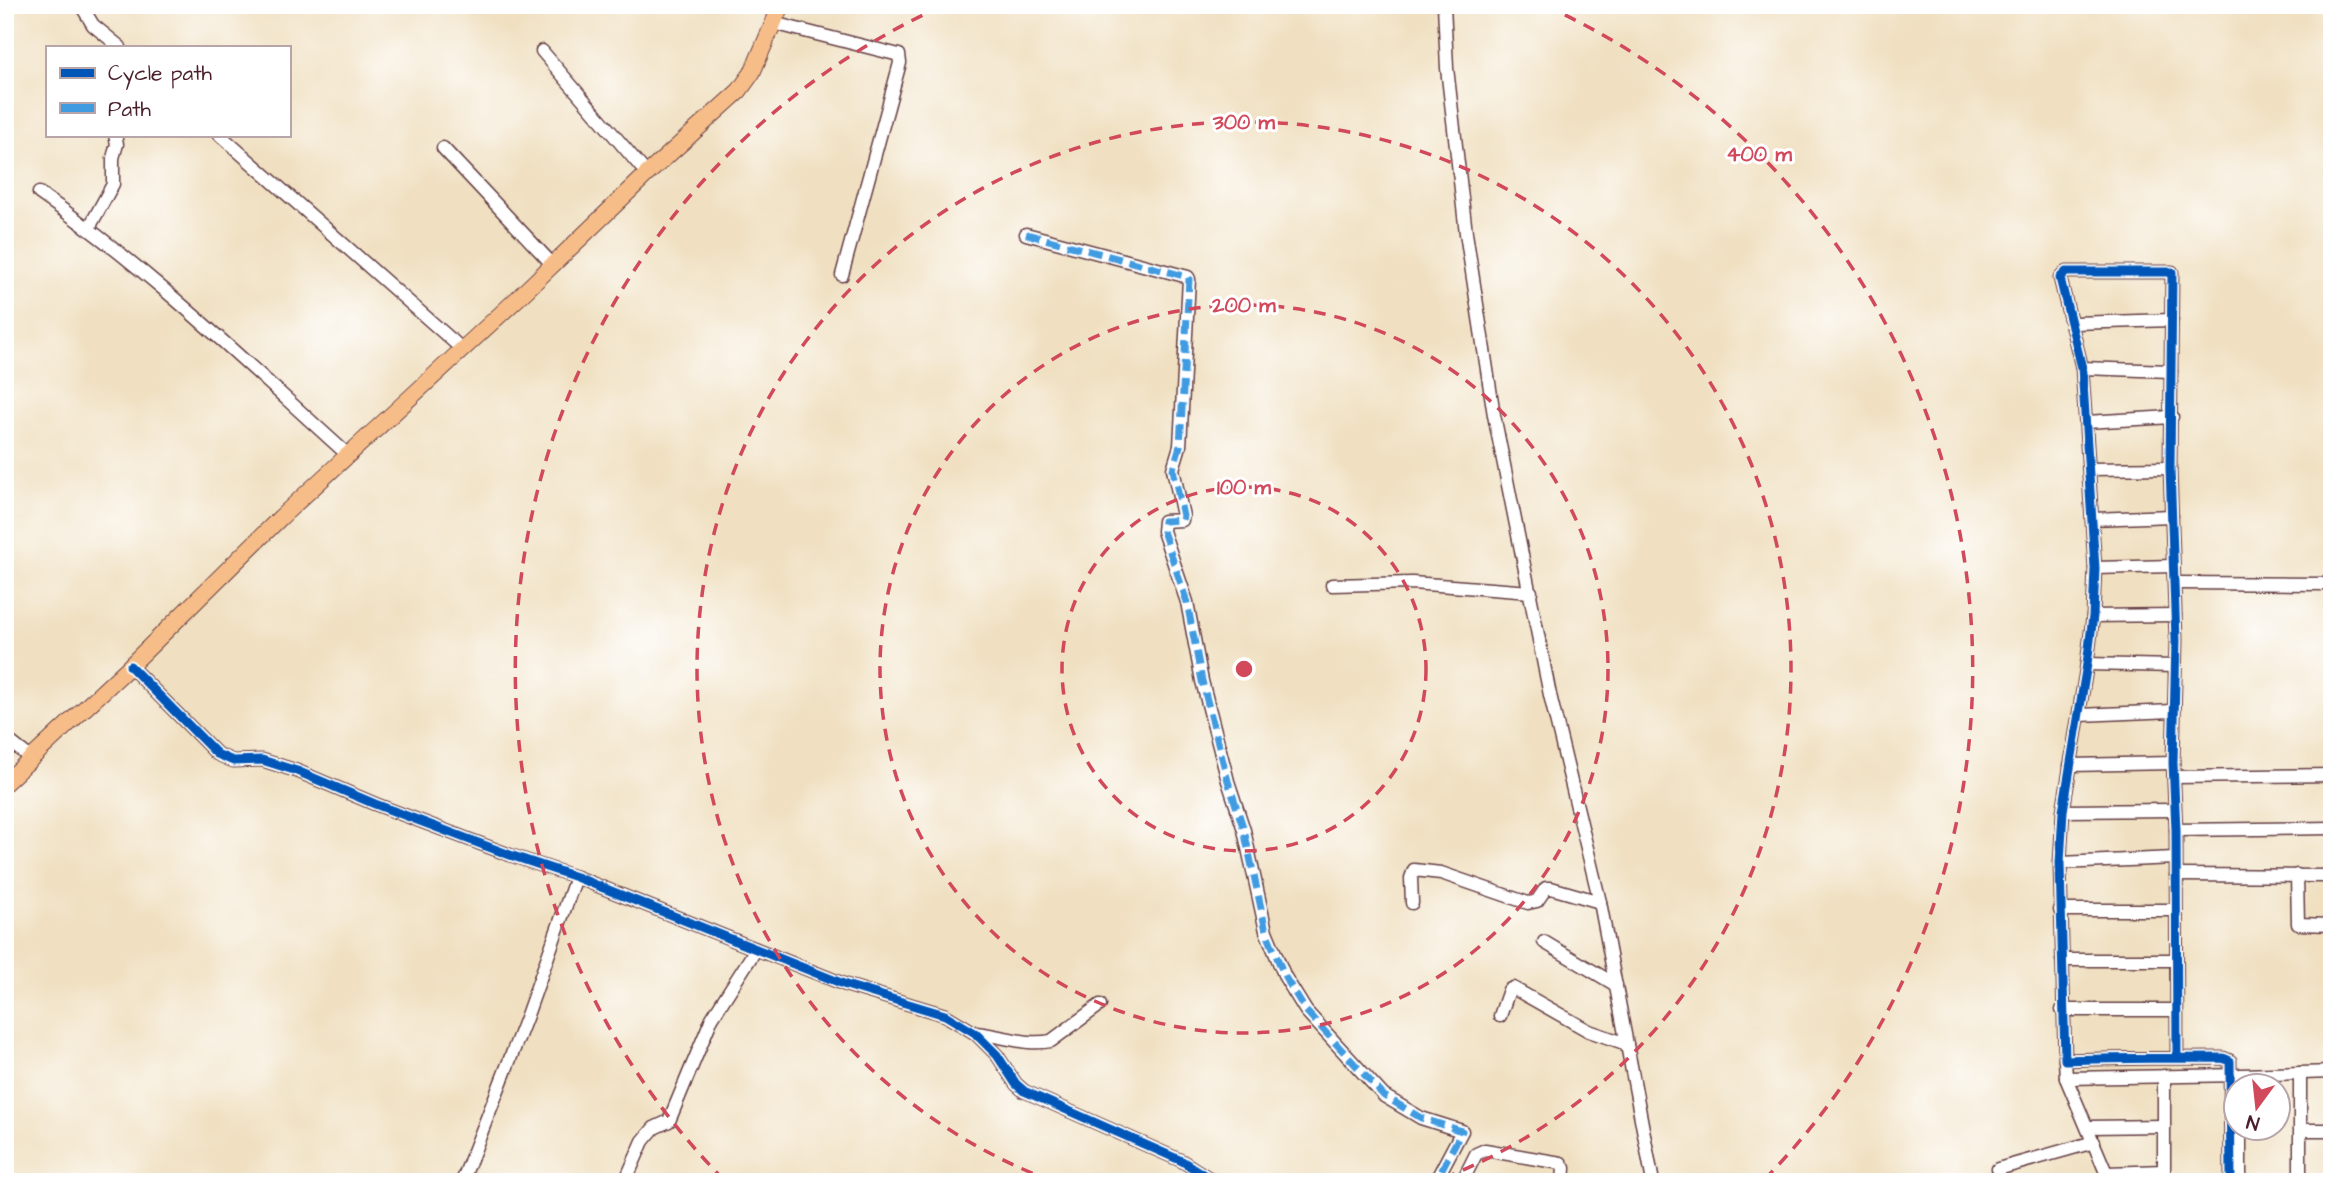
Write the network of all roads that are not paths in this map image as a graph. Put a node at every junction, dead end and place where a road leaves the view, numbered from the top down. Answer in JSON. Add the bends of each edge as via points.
{"nodes":[{"id":1,"x":81,"y":5,"type":"edge"},
{"id":2,"x":781,"y":5,"type":"edge"},
{"id":3,"x":1444,"y":5,"type":"edge"},
{"id":4,"x":773,"y":23,"type":"junction"},
{"id":5,"x":119,"y":46,"type":"edge"},
{"id":6,"x":542,"y":51,"type":"dead end"},
{"id":7,"x":116,"y":136,"type":"edge"},
{"id":8,"x":221,"y":136,"type":"edge"},
{"id":9,"x":443,"y":148,"type":"dead end"},
{"id":10,"x":647,"y":174,"type":"junction"},
{"id":11,"x":39,"y":193,"type":"dead end"},
{"id":12,"x":89,"y":228,"type":"junction"},
{"id":13,"x":1026,"y":234,"type":"dead end"},
{"id":14,"x":552,"y":264,"type":"junction"},
{"id":15,"x":842,"y":275,"type":"dead end"},
{"id":16,"x":2172,"y":320,"type":"junction"},
{"id":17,"x":2073,"y":323,"type":"junction"},
{"id":18,"x":463,"y":349,"type":"junction"},
{"id":19,"x":2082,"y":368,"type":"junction"},
{"id":20,"x":2171,"y":371,"type":"junction"},
{"id":21,"x":2172,"y":417,"type":"junction"},
{"id":22,"x":2086,"y":422,"type":"junction"},
{"id":23,"x":348,"y":455,"type":"junction"},
{"id":24,"x":2170,"y":468,"type":"junction"},
{"id":25,"x":2090,"y":469,"type":"junction"},
{"id":26,"x":2172,"y":516,"type":"junction"},
{"id":27,"x":2093,"y":519,"type":"junction"},
{"id":28,"x":2172,"y":566,"type":"junction"},
{"id":29,"x":2095,"y":568,"type":"junction"},
{"id":30,"x":2175,"y":583,"type":"junction"},
{"id":31,"x":2332,"y":584,"type":"edge"},
{"id":32,"x":1332,"y":585,"type":"dead end"},
{"id":33,"x":1531,"y":592,"type":"junction"},
{"id":34,"x":2175,"y":615,"type":"junction"},
{"id":35,"x":2093,"y":616,"type":"junction"},
{"id":36,"x":2087,"y":664,"type":"junction"},
{"id":37,"x":130,"y":666,"type":"junction"},
{"id":38,"x":2175,"y":666,"type":"junction"},
{"id":39,"x":2174,"y":711,"type":"junction"},
{"id":40,"x":2080,"y":715,"type":"junction"},
{"id":41,"x":5,"y":738,"type":"edge"},
{"id":42,"x":32,"y":759,"type":"junction"},
{"id":43,"x":2173,"y":763,"type":"junction"},
{"id":44,"x":2070,"y":765,"type":"junction"},
{"id":45,"x":2332,"y":775,"type":"edge"},
{"id":46,"x":2174,"y":777,"type":"junction"},
{"id":47,"x":5,"y":783,"type":"edge"},
{"id":48,"x":2174,"y":810,"type":"junction"},
{"id":49,"x":2063,"y":811,"type":"junction"},
{"id":50,"x":2332,"y":828,"type":"edge"},
{"id":51,"x":2176,"y":830,"type":"junction"},
{"id":52,"x":2175,"y":858,"type":"junction"},
{"id":53,"x":2060,"y":863,"type":"junction"},
{"id":54,"x":2176,"y":875,"type":"junction"},
{"id":55,"x":2297,"y":875,"type":"junction"},
{"id":56,"x":2332,"y":876,"type":"edge"},
{"id":57,"x":576,"y":877,"type":"junction"},
{"id":58,"x":1600,"y":902,"type":"junction"},
{"id":59,"x":1412,"y":903,"type":"dead end"},
{"id":60,"x":2060,"y":910,"type":"junction"},
{"id":61,"x":2176,"y":910,"type":"junction"},
{"id":62,"x":2332,"y":925,"type":"edge"},
{"id":63,"x":1544,"y":942,"type":"dead end"},
{"id":64,"x":756,"y":948,"type":"junction"},
{"id":65,"x":2062,"y":960,"type":"junction"},
{"id":66,"x":2175,"y":960,"type":"junction"},
{"id":67,"x":1616,"y":985,"type":"junction"},
{"id":68,"x":1100,"y":1005,"type":"dead end"},
{"id":69,"x":2062,"y":1010,"type":"junction"},
{"id":70,"x":2176,"y":1010,"type":"junction"},
{"id":71,"x":1500,"y":1016,"type":"dead end"},
{"id":72,"x":975,"y":1033,"type":"junction"},
{"id":73,"x":1627,"y":1044,"type":"junction"},
{"id":74,"x":2176,"y":1058,"type":"junction"},
{"id":75,"x":2065,"y":1060,"type":"junction"},
{"id":76,"x":2235,"y":1072,"type":"edge"},
{"id":77,"x":2332,"y":1072,"type":"edge"},
{"id":78,"x":2300,"y":1073,"type":"junction"},
{"id":79,"x":2292,"y":1074,"type":"edge"},
{"id":80,"x":2164,"y":1076,"type":"junction"},
{"id":81,"x":2066,"y":1078,"type":"junction"},
{"id":82,"x":2222,"y":1078,"type":"edge"},
{"id":83,"x":2164,"y":1126,"type":"junction"},
{"id":84,"x":2089,"y":1127,"type":"junction"},
{"id":85,"x":2301,"y":1130,"type":"junction"},
{"id":86,"x":2332,"y":1130,"type":"edge"},
{"id":87,"x":2094,"y":1142,"type":"junction"},
{"id":88,"x":2234,"y":1142,"type":"edge"},
{"id":89,"x":2240,"y":1142,"type":"edge"},
{"id":90,"x":1998,"y":1169,"type":"dead end"},
{"id":91,"x":2108,"y":1177,"type":"edge"},
{"id":92,"x":2164,"y":1177,"type":"edge"},
{"id":93,"x":462,"y":1182,"type":"edge"},
{"id":94,"x":625,"y":1182,"type":"edge"},
{"id":95,"x":1215,"y":1182,"type":"edge"},
{"id":96,"x":1435,"y":1182,"type":"edge"},
{"id":97,"x":1462,"y":1182,"type":"edge"},
{"id":98,"x":1563,"y":1182,"type":"edge"},
{"id":99,"x":1653,"y":1182,"type":"edge"},
{"id":100,"x":2231,"y":1182,"type":"edge"},
{"id":101,"x":2240,"y":1182,"type":"edge"},
{"id":102,"x":2300,"y":1182,"type":"edge"}],
"edges":[{"from":1,"to":5,"type":"street","via":[[93,24]]},
{"from":2,"to":4,"type":"main road"},
{"from":3,"to":33,"type":"street","via":[[1466,233],[1494,415]]},
{"from":4,"to":10,"type":"main road","via":[[752,73],[739,91]]},
{"from":4,"to":15,"type":"street","via":[[899,55]]},
{"from":6,"to":10,"type":"street"},
{"from":7,"to":12,"type":"street","via":[[113,184]]},
{"from":8,"to":18,"type":"street"},
{"from":9,"to":14,"type":"street"},
{"from":10,"to":14,"type":"main road"},
{"from":11,"to":12,"type":"street"},
{"from":12,"to":23,"type":"street"},
{"from":13,"to":96,"type":"street","via":[[1189,279],[1180,446],[1173,469],[1183,516],[1182,520],[1164,521],[1163,531],[1187,602],[1202,681],[1244,830],[1266,931],[1285,977],[1306,1011],[1364,1076],[1384,1096],[1421,1118],[1462,1131]]},
{"from":14,"to":18,"type":"main road"},
{"from":16,"to":17,"type":"street"},
{"from":16,"to":17,"type":"street","via":[[2172,272],[2066,272],[2060,278]]},
{"from":16,"to":20,"type":"street"},
{"from":17,"to":19,"type":"street"},
{"from":18,"to":23,"type":"main road"},
{"from":19,"to":20,"type":"street"},
{"from":19,"to":22,"type":"street"},
{"from":20,"to":21,"type":"street"},
{"from":21,"to":22,"type":"street"},
{"from":21,"to":24,"type":"street"},
{"from":22,"to":25,"type":"street"},
{"from":23,"to":37,"type":"main road"},
{"from":24,"to":25,"type":"street"},
{"from":24,"to":26,"type":"street"},
{"from":25,"to":27,"type":"street"},
{"from":26,"to":27,"type":"street"},
{"from":26,"to":28,"type":"street"},
{"from":27,"to":29,"type":"street"},
{"from":28,"to":29,"type":"street"},
{"from":28,"to":30,"type":"street"},
{"from":29,"to":35,"type":"street"},
{"from":30,"to":31,"type":"street"},
{"from":30,"to":34,"type":"street"},
{"from":32,"to":33,"type":"street","via":[[1412,583]]},
{"from":33,"to":58,"type":"street","via":[[1550,695]]},
{"from":34,"to":35,"type":"street"},
{"from":34,"to":38,"type":"street"},
{"from":35,"to":36,"type":"street"},
{"from":36,"to":38,"type":"street"},
{"from":36,"to":40,"type":"street"},
{"from":37,"to":42,"type":"main road"},
{"from":37,"to":57,"type":"street","via":[[217,754],[233,761],[276,763]]},
{"from":38,"to":39,"type":"street"},
{"from":39,"to":40,"type":"street"},
{"from":39,"to":43,"type":"street"},
{"from":40,"to":44,"type":"street"},
{"from":41,"to":42,"type":"street"},
{"from":42,"to":47,"type":"main road"},
{"from":43,"to":44,"type":"street"},
{"from":43,"to":46,"type":"street"},
{"from":44,"to":49,"type":"street"},
{"from":45,"to":46,"type":"street"},
{"from":46,"to":48,"type":"street"},
{"from":48,"to":49,"type":"street"},
{"from":48,"to":51,"type":"street"},
{"from":49,"to":53,"type":"street"},
{"from":50,"to":51,"type":"street"},
{"from":51,"to":52,"type":"street"},
{"from":52,"to":53,"type":"street"},
{"from":52,"to":54,"type":"street"},
{"from":53,"to":60,"type":"street"},
{"from":54,"to":55,"type":"street"},
{"from":54,"to":61,"type":"street"},
{"from":55,"to":56,"type":"street"},
{"from":55,"to":62,"type":"street","via":[[2298,924]]},
{"from":57,"to":64,"type":"street"},
{"from":57,"to":93,"type":"street"},
{"from":58,"to":59,"type":"street","via":[[1546,888],[1536,901],[1528,903],[1441,873],[1413,870]]},
{"from":58,"to":67,"type":"street"},
{"from":60,"to":61,"type":"street"},
{"from":60,"to":65,"type":"street"},
{"from":61,"to":66,"type":"street"},
{"from":63,"to":67,"type":"street"},
{"from":64,"to":72,"type":"street","via":[[846,985],[945,1015]]},
{"from":64,"to":94,"type":"street","via":[[712,1018],[669,1121],[654,1128],[643,1141]]},
{"from":65,"to":66,"type":"street"},
{"from":65,"to":69,"type":"street"},
{"from":66,"to":70,"type":"street"},
{"from":67,"to":73,"type":"street"},
{"from":68,"to":72,"type":"street","via":[[1051,1041],[1016,1041]]},
{"from":69,"to":70,"type":"street"},
{"from":69,"to":75,"type":"street"},
{"from":70,"to":74,"type":"street"},
{"from":71,"to":73,"type":"street","via":[[1513,988],[1588,1031]]},
{"from":72,"to":95,"type":"street","via":[[1024,1091],[1182,1161]]},
{"from":73,"to":99,"type":"street"},
{"from":74,"to":75,"type":"street"},
{"from":74,"to":76,"type":"street","via":[[2228,1058]]},
{"from":75,"to":81,"type":"street"},
{"from":77,"to":78,"type":"street"},
{"from":78,"to":79,"type":"street"},
{"from":78,"to":85,"type":"street"},
{"from":80,"to":81,"type":"street"},
{"from":80,"to":82,"type":"street"},
{"from":80,"to":83,"type":"street"},
{"from":81,"to":84,"type":"street"},
{"from":83,"to":84,"type":"street"},
{"from":83,"to":92,"type":"street"},
{"from":84,"to":87,"type":"street"},
{"from":85,"to":86,"type":"street"},
{"from":85,"to":102,"type":"street"},
{"from":87,"to":90,"type":"street"},
{"from":87,"to":91,"type":"street"},
{"from":88,"to":100,"type":"street"},
{"from":89,"to":101,"type":"street"},
{"from":91,"to":92,"type":"street"},
{"from":97,"to":98,"type":"street","via":[[1476,1154],[1485,1150],[1561,1163]]}]}
